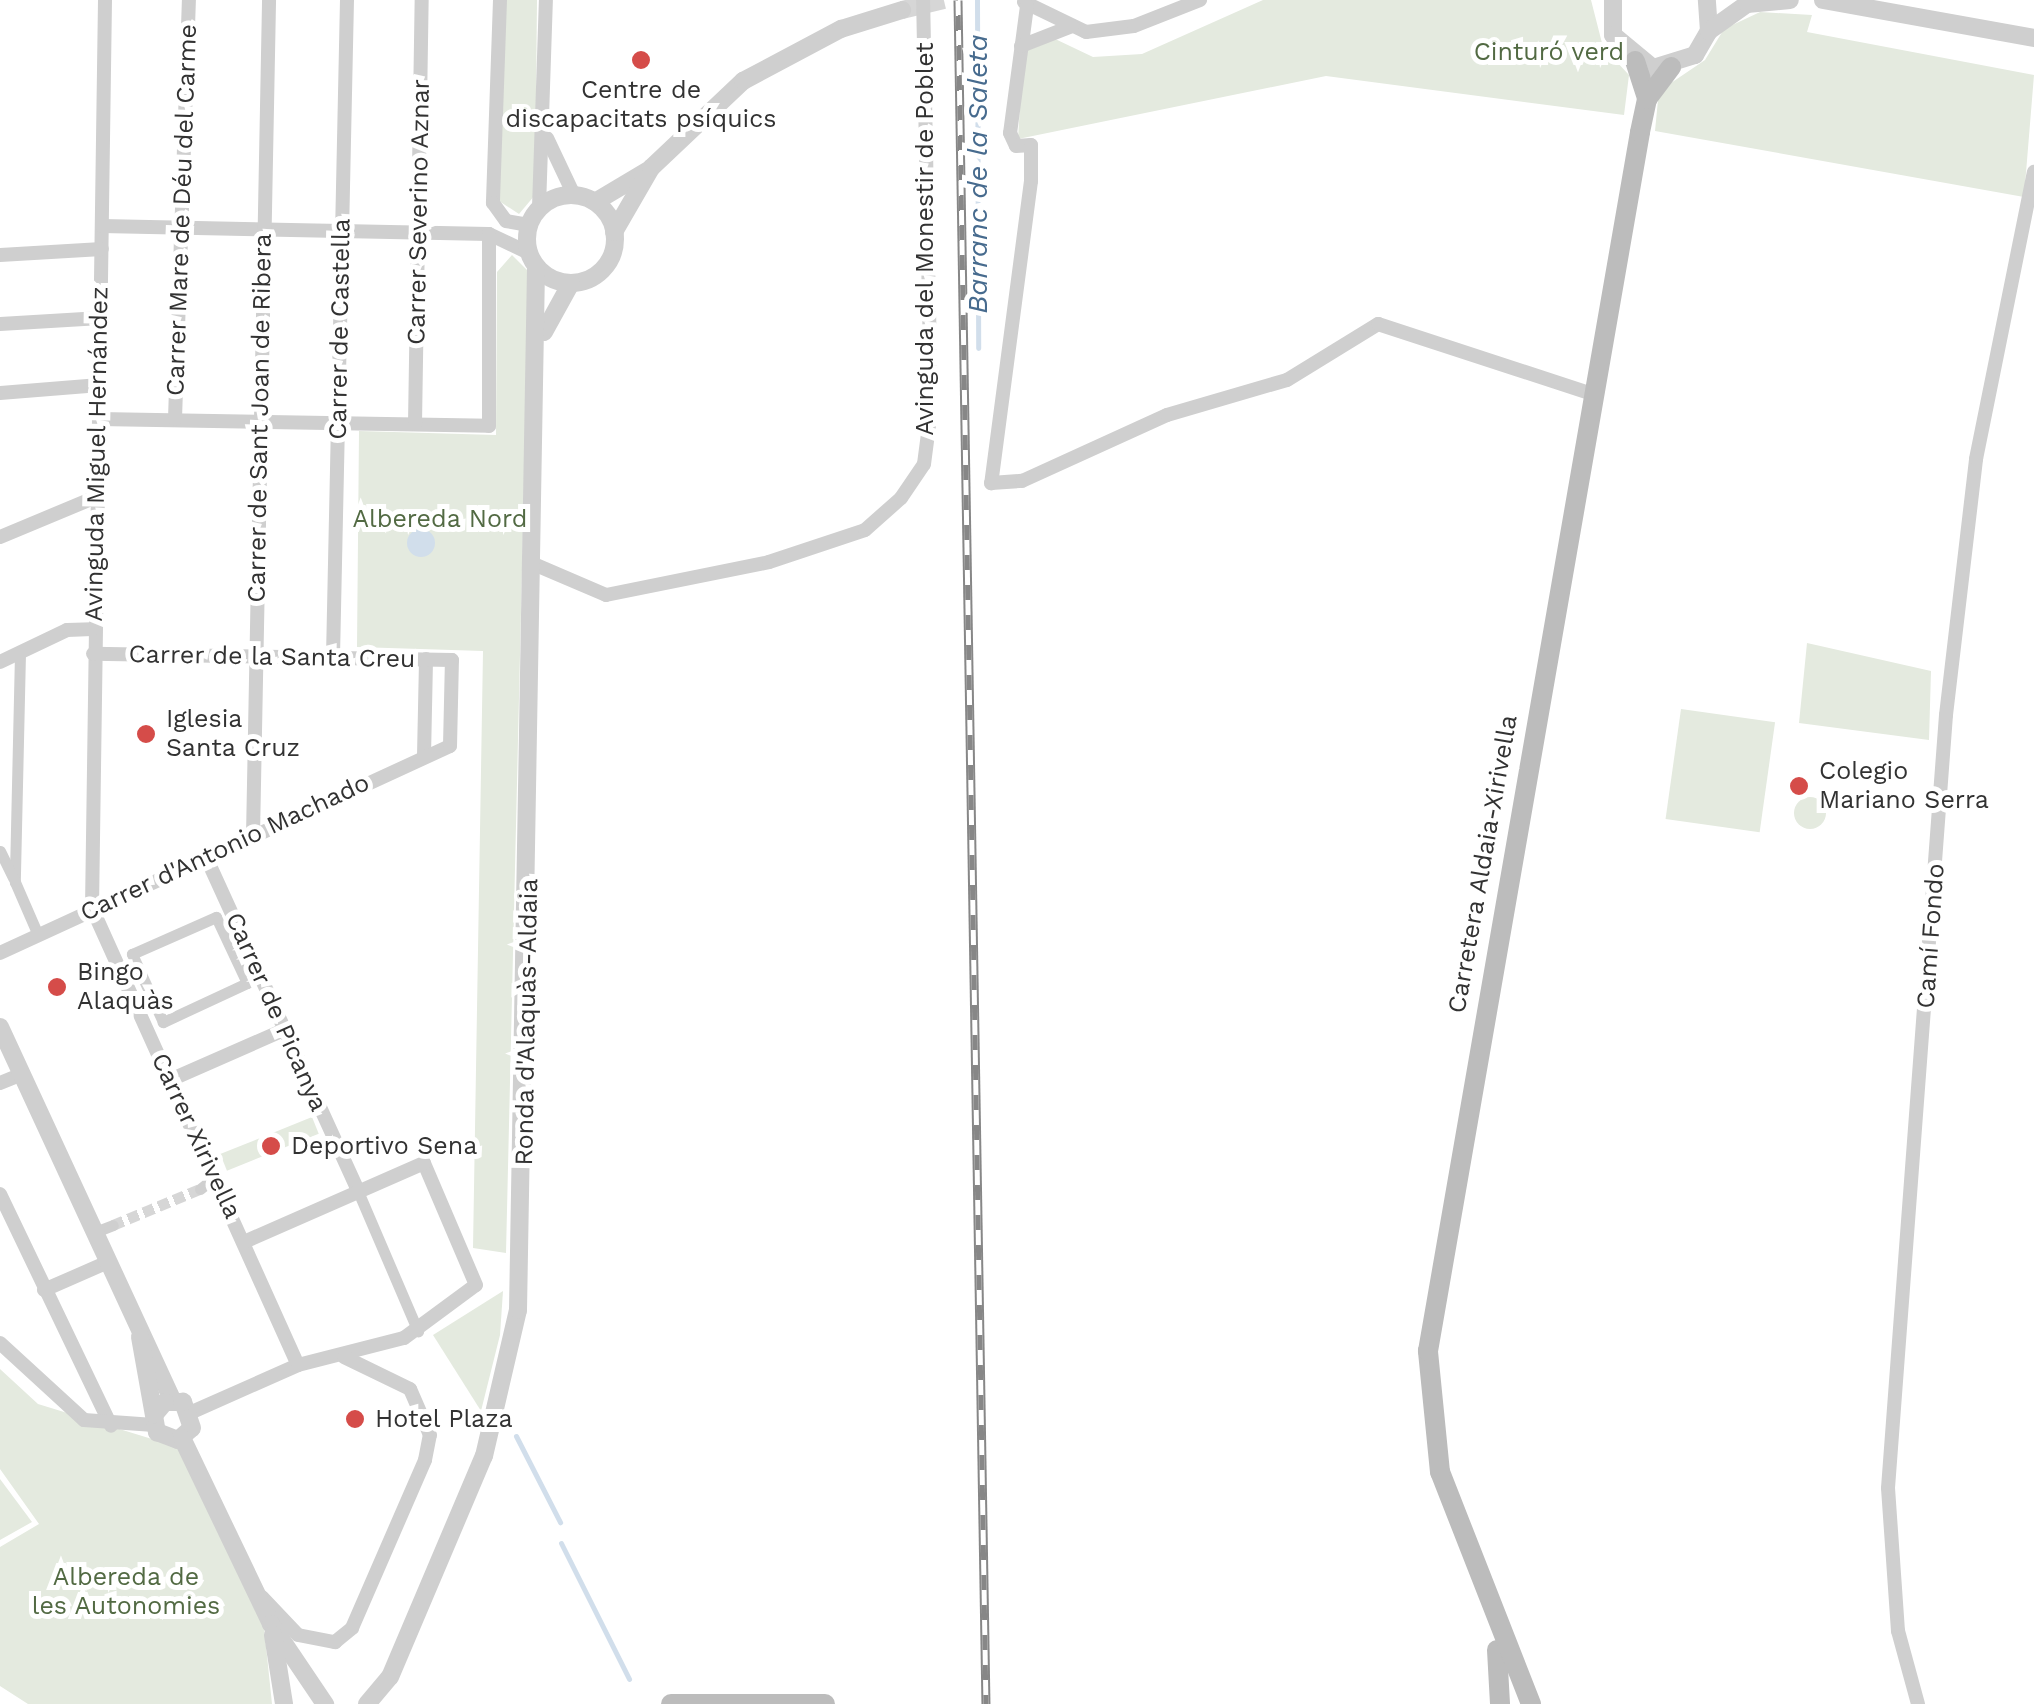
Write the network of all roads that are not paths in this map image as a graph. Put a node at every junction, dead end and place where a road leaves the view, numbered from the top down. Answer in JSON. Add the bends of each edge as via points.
{"nodes":[{"id":1,"x":105,"y":0,"type":"edge"},
{"id":2,"x":189,"y":0,"type":"edge"},
{"id":3,"x":268,"y":0,"type":"edge"},
{"id":4,"x":347,"y":0,"type":"edge"},
{"id":5,"x":422,"y":0,"type":"edge"},
{"id":6,"x":500,"y":0,"type":"edge"},
{"id":7,"x":546,"y":0,"type":"edge"},
{"id":8,"x":923,"y":0,"type":"edge"},
{"id":9,"x":1200,"y":0,"type":"edge"},
{"id":10,"x":1707,"y":0,"type":"edge"},
{"id":11,"x":1790,"y":0,"type":"edge"},
{"id":12,"x":1823,"y":0,"type":"edge"},
{"id":13,"x":1024,"y":3,"type":"edge"},
{"id":14,"x":1609,"y":3,"type":"edge"},
{"id":15,"x":1857,"y":3,"type":"edge"},
{"id":16,"x":902,"y":10,"type":"dead end"},
{"id":17,"x":1072,"y":26,"type":"junction"},
{"id":18,"x":1709,"y":31,"type":"junction"},
{"id":19,"x":2034,"y":38,"type":"edge"},
{"id":20,"x":1020,"y":46,"type":"junction"},
{"id":21,"x":1635,"y":62,"type":"junction"},
{"id":22,"x":1671,"y":67,"type":"junction"},
{"id":23,"x":1647,"y":99,"type":"junction"},
{"id":24,"x":542,"y":118,"type":"junction"},
{"id":25,"x":651,"y":168,"type":"junction"},
{"id":26,"x":2034,"y":172,"type":"edge"},
{"id":27,"x":574,"y":195,"type":"junction"},
{"id":28,"x":596,"y":202,"type":"junction"},
{"id":29,"x":540,"y":208,"type":"junction"},
{"id":30,"x":529,"y":225,"type":"junction"},
{"id":31,"x":102,"y":226,"type":"junction"},
{"id":32,"x":185,"y":228,"type":"junction"},
{"id":33,"x":264,"y":229,"type":"junction"},
{"id":34,"x":342,"y":231,"type":"junction"},
{"id":35,"x":614,"y":232,"type":"junction"},
{"id":36,"x":419,"y":233,"type":"junction"},
{"id":37,"x":489,"y":234,"type":"junction"},
{"id":38,"x":102,"y":249,"type":"junction"},
{"id":39,"x":0,"y":255,"type":"edge"},
{"id":40,"x":533,"y":259,"type":"junction"},
{"id":41,"x":571,"y":283,"type":"junction"},
{"id":42,"x":101,"y":318,"type":"junction"},
{"id":43,"x":0,"y":324,"type":"edge"},
{"id":44,"x":541,"y":342,"type":"junction"},
{"id":45,"x":100,"y":385,"type":"junction"},
{"id":46,"x":0,"y":393,"type":"edge"},
{"id":47,"x":1592,"y":394,"type":"junction"},
{"id":48,"x":99,"y":418,"type":"junction"},
{"id":49,"x":174,"y":419,"type":"junction"},
{"id":50,"x":258,"y":420,"type":"junction"},
{"id":51,"x":339,"y":422,"type":"junction"},
{"id":52,"x":415,"y":424,"type":"junction"},
{"id":53,"x":96,"y":496,"type":"junction"},
{"id":54,"x":0,"y":538,"type":"edge"},
{"id":55,"x":536,"y":565,"type":"junction"},
{"id":56,"x":92,"y":629,"type":"junction"},
{"id":57,"x":20,"y":653,"type":"junction"},
{"id":58,"x":93,"y":654,"type":"junction"},
{"id":59,"x":255,"y":657,"type":"junction"},
{"id":60,"x":332,"y":657,"type":"junction"},
{"id":61,"x":426,"y":659,"type":"junction"},
{"id":62,"x":0,"y":662,"type":"edge"},
{"id":63,"x":450,"y":746,"type":"joint"},
{"id":64,"x":424,"y":756,"type":"junction"},
{"id":65,"x":254,"y":836,"type":"junction"},
{"id":66,"x":0,"y":850,"type":"edge"},
{"id":67,"x":206,"y":857,"type":"junction"},
{"id":68,"x":15,"y":882,"type":"junction"},
{"id":69,"x":92,"y":908,"type":"junction"},
{"id":70,"x":216,"y":917,"type":"joint"},
{"id":71,"x":38,"y":935,"type":"junction"},
{"id":72,"x":0,"y":952,"type":"edge"},
{"id":73,"x":0,"y":1027,"type":"edge"},
{"id":74,"x":284,"y":1030,"type":"junction"},
{"id":75,"x":22,"y":1074,"type":"junction"},
{"id":76,"x":170,"y":1080,"type":"junction"},
{"id":77,"x":0,"y":1083,"type":"edge"},
{"id":78,"x":217,"y":1175,"type":"junction"},
{"id":79,"x":200,"y":1189,"type":"tunnel mouth"},
{"id":80,"x":357,"y":1189,"type":"junction"},
{"id":81,"x":0,"y":1194,"type":"edge"},
{"id":82,"x":244,"y":1242,"type":"junction"},
{"id":83,"x":108,"y":1262,"type":"junction"},
{"id":84,"x":44,"y":1290,"type":"junction"},
{"id":85,"x":418,"y":1332,"type":"junction"},
{"id":86,"x":140,"y":1337,"type":"junction"},
{"id":87,"x":0,"y":1343,"type":"edge"},
{"id":88,"x":344,"y":1357,"type":"junction"},
{"id":89,"x":298,"y":1366,"type":"junction"},
{"id":90,"x":92,"y":1392,"type":"junction"},
{"id":91,"x":172,"y":1400,"type":"junction"},
{"id":92,"x":69,"y":1407,"type":"junction"},
{"id":93,"x":192,"y":1412,"type":"junction"},
{"id":94,"x":154,"y":1420,"type":"junction"},
{"id":95,"x":112,"y":1426,"type":"junction"},
{"id":96,"x":182,"y":1438,"type":"junction"},
{"id":97,"x":256,"y":1592,"type":"junction"},
{"id":98,"x":270,"y":1624,"type":"junction"},
{"id":99,"x":1496,"y":1633,"type":"junction"},
{"id":100,"x":390,"y":1678,"type":"junction"},
{"id":101,"x":284,"y":1704,"type":"edge"},
{"id":102,"x":326,"y":1704,"type":"edge"},
{"id":103,"x":367,"y":1704,"type":"edge"},
{"id":104,"x":388,"y":1704,"type":"edge"},
{"id":105,"x":671,"y":1704,"type":"edge"},
{"id":106,"x":826,"y":1704,"type":"edge"},
{"id":107,"x":1500,"y":1704,"type":"edge"},
{"id":108,"x":1531,"y":1704,"type":"edge"},
{"id":109,"x":1918,"y":1704,"type":"edge"}],
"edges":[{"from":1,"to":31,"type":"street","name":"Avinguda Miguel Hernández"},
{"from":2,"to":32,"type":"street","name":"Carrer Mare de Déu del Carme"},
{"from":3,"to":33,"type":"street","name":"Carrer de Sant Joan de Ribera"},
{"from":4,"to":34,"type":"street","name":"Carrer de Castella"},
{"from":5,"to":36,"type":"street","name":"Carrer Severino Aznar"},
{"from":6,"to":30,"type":"street","via":[[493,203],[506,222]]},
{"from":7,"to":24,"type":"street"},
{"from":8,"to":55,"type":"street","name":"Avinguda del Monestir de Poblet","via":[[932,412],[924,464],[902,498],[865,530],[636,590],[606,595]]},
{"from":9,"to":17,"type":"street","via":[[1134,26]]},
{"from":10,"to":18,"type":"street"},
{"from":11,"to":18,"type":"street","via":[[1748,4]]},
{"from":12,"to":15,"type":"street"},
{"from":13,"to":17,"type":"street"},
{"from":13,"to":20,"type":"street"},
{"from":14,"to":21,"type":"street","via":[[1612,35]]},
{"from":15,"to":19,"type":"street"},
{"from":16,"to":25,"type":"street","name":"Ronda d'Alaquàs-Aldaia","via":[[841,29],[743,80]]},
{"from":17,"to":20,"type":"street"},
{"from":18,"to":22,"type":"street","via":[[1695,54]]},
{"from":20,"to":47,"type":"street","via":[[1010,132],[1016,146],[1032,145],[1031,181],[992,483],[1022,481],[1167,415],[1287,380],[1378,324]]},
{"from":21,"to":22,"type":"street"},
{"from":21,"to":23,"type":"main road","name":"Carretera Aldaia-Xirivella"},
{"from":22,"to":23,"type":"main road","name":"Carretera Aldaia-Xirivella"},
{"from":23,"to":47,"type":"main road","name":"Carretera Aldaia-Xirivella"},
{"from":24,"to":27,"type":"street","via":[[554,168]]},
{"from":24,"to":29,"type":"street"},
{"from":25,"to":28,"type":"street","name":"Ronda d'Alaquàs-Aldaia"},
{"from":25,"to":35,"type":"street","name":"Ronda d'Alaquàs-Aldaia"},
{"from":26,"to":109,"type":"street","name":"Camí Fondo","via":[[1976,459],[1946,715],[1888,1488],[1898,1631]]},
{"from":27,"to":28,"type":"street"},
{"from":27,"to":29,"type":"street"},
{"from":28,"to":35,"type":"street"},
{"from":29,"to":30,"type":"street"},
{"from":30,"to":40,"type":"street","name":"Ronda d'Alaquàs-Aldaia"},
{"from":31,"to":32,"type":"street"},
{"from":31,"to":38,"type":"street","name":"Avinguda Miguel Hernández"},
{"from":32,"to":33,"type":"street"},
{"from":32,"to":49,"type":"street","name":"Carrer Mare de Déu del Carme"},
{"from":33,"to":34,"type":"street"},
{"from":33,"to":50,"type":"street","name":"Carrer de Sant Joan de Ribera"},
{"from":34,"to":36,"type":"street"},
{"from":34,"to":51,"type":"street","name":"Carrer de Castella"},
{"from":35,"to":41,"type":"street","name":"Ronda d'Alaquàs-Aldaia","via":[[609,261]]},
{"from":36,"to":37,"type":"street"},
{"from":36,"to":52,"type":"street","name":"Carrer Severino Aznar"},
{"from":37,"to":40,"type":"street"},
{"from":37,"to":52,"type":"street","via":[[489,426]]},
{"from":38,"to":39,"type":"street"},
{"from":38,"to":42,"type":"street","name":"Avinguda Miguel Hernández"},
{"from":40,"to":41,"type":"street"},
{"from":40,"to":44,"type":"street","name":"Ronda d'Alaquàs-Aldaia"},
{"from":41,"to":44,"type":"street","name":"Ronda d'Alaquàs-Aldaia"},
{"from":42,"to":43,"type":"street"},
{"from":42,"to":45,"type":"street","name":"Avinguda Miguel Hernández"},
{"from":44,"to":55,"type":"street","name":"Ronda d'Alaquàs-Aldaia"},
{"from":45,"to":46,"type":"street"},
{"from":45,"to":48,"type":"street","name":"Avinguda Miguel Hernández"},
{"from":47,"to":99,"type":"main road","name":"Carretera Aldaia-Xirivella","via":[[1428,1352],[1440,1472]]},
{"from":48,"to":49,"type":"street"},
{"from":48,"to":53,"type":"street","name":"Avinguda Miguel Hernández"},
{"from":49,"to":50,"type":"street"},
{"from":50,"to":51,"type":"street"},
{"from":50,"to":59,"type":"street","name":"Carrer de Sant Joan de Ribera"},
{"from":51,"to":52,"type":"street"},
{"from":51,"to":60,"type":"street","name":"Carrer de Castella"},
{"from":53,"to":54,"type":"street"},
{"from":53,"to":56,"type":"street","name":"Avinguda Miguel Hernández"},
{"from":55,"to":100,"type":"street","name":"Ronda d'Alaquàs-Aldaia","via":[[518,1310],[484,1456]]},
{"from":56,"to":57,"type":"street"},
{"from":56,"to":58,"type":"street","name":"Avinguda Miguel Hernández"},
{"from":57,"to":62,"type":"street"},
{"from":57,"to":68,"type":"street"},
{"from":58,"to":59,"type":"street","name":"Carrer de la Santa Creu"},
{"from":58,"to":69,"type":"street","name":"Avinguda Miguel Hernández"},
{"from":59,"to":60,"type":"street","name":"Carrer de la Santa Creu"},
{"from":59,"to":65,"type":"street","name":"Carrer de Sant Joan de Ribera"},
{"from":60,"to":61,"type":"street","name":"Carrer de la Santa Creu"},
{"from":61,"to":63,"type":"street","name":"Carrer de la Santa Creu","via":[[452,660]]},
{"from":61,"to":64,"type":"street"},
{"from":63,"to":64,"type":"street","name":"Carrer d'Antonio Machado"},
{"from":64,"to":65,"type":"street","name":"Carrer d'Antonio Machado"},
{"from":65,"to":67,"type":"street","name":"Carrer d'Antonio Machado"},
{"from":66,"to":68,"type":"street"},
{"from":67,"to":69,"type":"street","name":"Carrer d'Antonio Machado"},
{"from":67,"to":74,"type":"street","name":"Carrer de Picanya"},
{"from":68,"to":71,"type":"street"},
{"from":69,"to":71,"type":"street","name":"Carrer d'Antonio Machado"},
{"from":69,"to":76,"type":"street","name":"Carrer Xirivella"},
{"from":70,"to":70,"type":"street","via":[[246,983],[163,1022],[132,954]]},
{"from":71,"to":72,"type":"street","name":"Carrer d'Antonio Machado"},
{"from":73,"to":75,"type":"street"},
{"from":74,"to":76,"type":"street"},
{"from":74,"to":80,"type":"street","name":"Carrer de Picanya"},
{"from":75,"to":77,"type":"street"},
{"from":75,"to":83,"type":"street","via":[[104,1229]]},
{"from":76,"to":78,"type":"street","name":"Carrer Xirivella"},
{"from":78,"to":79,"type":"street"},
{"from":78,"to":82,"type":"street","name":"Carrer Xirivella"},
{"from":80,"to":82,"type":"street"},
{"from":80,"to":85,"type":"street","name":"Carrer de Picanya"},
{"from":80,"to":85,"type":"street","via":[[424,1163],[476,1285]]},
{"from":81,"to":84,"type":"street"},
{"from":82,"to":89,"type":"street","name":"Carrer Xirivella"},
{"from":83,"to":84,"type":"street"},
{"from":83,"to":86,"type":"street"},
{"from":84,"to":90,"type":"street"},
{"from":85,"to":88,"type":"street"},
{"from":86,"to":91,"type":"street"},
{"from":86,"to":94,"type":"street"},
{"from":87,"to":92,"type":"street"},
{"from":88,"to":89,"type":"street"},
{"from":88,"to":97,"type":"street","via":[[410,1389],[430,1436],[424,1460],[352,1628],[335,1642],[298,1635]]},
{"from":89,"to":93,"type":"street"},
{"from":90,"to":92,"type":"street"},
{"from":90,"to":95,"type":"street"},
{"from":91,"to":93,"type":"street"},
{"from":91,"to":94,"type":"street"},
{"from":92,"to":95,"type":"street"},
{"from":93,"to":96,"type":"street"},
{"from":94,"to":95,"type":"street"},
{"from":94,"to":96,"type":"street","via":[[167,1439]]},
{"from":96,"to":97,"type":"street"},
{"from":97,"to":98,"type":"street"},
{"from":98,"to":101,"type":"street"},
{"from":98,"to":102,"type":"street"},
{"from":99,"to":107,"type":"main road","name":"Carretera Aldaia-Xirivella"},
{"from":99,"to":108,"type":"main road","name":"Carretera Aldaia-Xirivella"},
{"from":100,"to":103,"type":"street"},
{"from":100,"to":104,"type":"street"},
{"from":105,"to":106,"type":"main road"}]}
